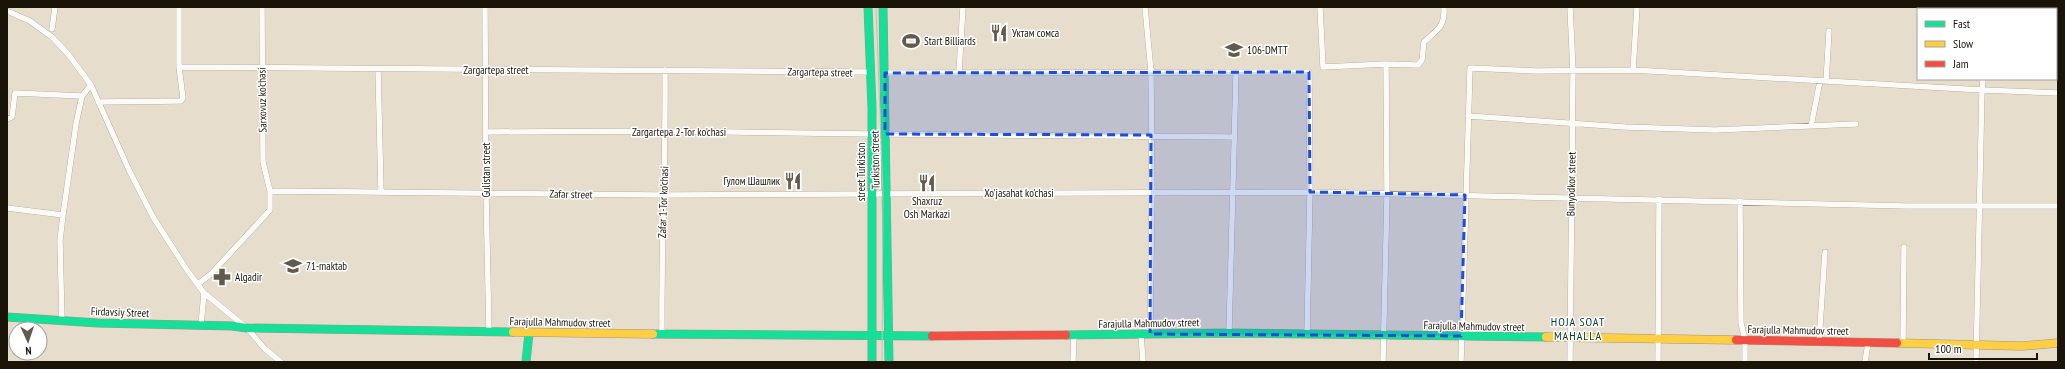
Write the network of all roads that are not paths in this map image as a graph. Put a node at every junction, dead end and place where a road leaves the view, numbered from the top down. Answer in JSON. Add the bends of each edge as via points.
{"nodes":[{"id":1,"x":56,"y":7,"type":"edge"},
{"id":2,"x":179,"y":7,"type":"edge"},
{"id":3,"x":262,"y":7,"type":"edge"},
{"id":4,"x":485,"y":7,"type":"edge"},
{"id":5,"x":868,"y":7,"type":"edge"},
{"id":6,"x":883,"y":7,"type":"edge"},
{"id":7,"x":963,"y":7,"type":"edge"},
{"id":8,"x":1145,"y":7,"type":"edge"},
{"id":9,"x":1320,"y":7,"type":"edge"},
{"id":10,"x":1444,"y":7,"type":"edge"},
{"id":11,"x":1570,"y":7,"type":"edge"},
{"id":12,"x":1637,"y":7,"type":"edge"},
{"id":13,"x":7,"y":11,"type":"edge"},
{"id":14,"x":52,"y":29,"type":"dead end"},
{"id":15,"x":1829,"y":31,"type":"dead end"},
{"id":16,"x":1386,"y":64,"type":"junction"},
{"id":17,"x":179,"y":67,"type":"junction"},
{"id":18,"x":261,"y":67,"type":"junction"},
{"id":19,"x":378,"y":69,"type":"junction"},
{"id":20,"x":485,"y":70,"type":"junction"},
{"id":21,"x":665,"y":70,"type":"junction"},
{"id":22,"x":1633,"y":70,"type":"junction"},
{"id":23,"x":1573,"y":71,"type":"junction"},
{"id":24,"x":871,"y":72,"type":"junction"},
{"id":25,"x":885,"y":72,"type":"junction"},
{"id":26,"x":959,"y":72,"type":"junction"},
{"id":27,"x":1151,"y":72,"type":"junction"},
{"id":28,"x":1236,"y":73,"type":"junction"},
{"id":29,"x":1983,"y":80,"type":"edge"},
{"id":30,"x":1823,"y":81,"type":"junction"},
{"id":31,"x":91,"y":86,"type":"junction"},
{"id":32,"x":1982,"y":90,"type":"junction"},
{"id":33,"x":2058,"y":93,"type":"edge"},
{"id":34,"x":82,"y":96,"type":"junction"},
{"id":35,"x":98,"y":102,"type":"junction"},
{"id":36,"x":1468,"y":116,"type":"junction"},
{"id":37,"x":7,"y":119,"type":"edge"},
{"id":38,"x":1573,"y":124,"type":"junction"},
{"id":39,"x":1856,"y":124,"type":"dead end"},
{"id":40,"x":1811,"y":126,"type":"junction"},
{"id":41,"x":666,"y":131,"type":"junction"},
{"id":42,"x":486,"y":132,"type":"junction"},
{"id":43,"x":872,"y":134,"type":"junction"},
{"id":44,"x":885,"y":134,"type":"junction"},
{"id":45,"x":1151,"y":135,"type":"junction"},
{"id":46,"x":1234,"y":136,"type":"junction"},
{"id":47,"x":270,"y":191,"type":"junction"},
{"id":48,"x":381,"y":191,"type":"junction"},
{"id":49,"x":1234,"y":192,"type":"junction"},
{"id":50,"x":1310,"y":192,"type":"junction"},
{"id":51,"x":486,"y":193,"type":"junction"},
{"id":52,"x":872,"y":193,"type":"junction"},
{"id":53,"x":886,"y":193,"type":"junction"},
{"id":54,"x":1152,"y":193,"type":"junction"},
{"id":55,"x":663,"y":195,"type":"junction"},
{"id":56,"x":1387,"y":195,"type":"junction"},
{"id":57,"x":1465,"y":195,"type":"junction"},
{"id":58,"x":1571,"y":197,"type":"junction"},
{"id":59,"x":1659,"y":199,"type":"junction"},
{"id":60,"x":1740,"y":201,"type":"junction"},
{"id":61,"x":1981,"y":204,"type":"junction"},
{"id":62,"x":2058,"y":206,"type":"edge"},
{"id":63,"x":7,"y":208,"type":"edge"},
{"id":64,"x":63,"y":215,"type":"junction"},
{"id":65,"x":1904,"y":247,"type":"dead end"},
{"id":66,"x":1825,"y":252,"type":"dead end"},
{"id":67,"x":198,"y":284,"type":"junction"},
{"id":68,"x":204,"y":293,"type":"junction"},
{"id":69,"x":7,"y":318,"type":"edge"},
{"id":70,"x":62,"y":321,"type":"junction"},
{"id":71,"x":201,"y":325,"type":"junction"},
{"id":72,"x":247,"y":328,"type":"junction"},
{"id":73,"x":488,"y":332,"type":"junction"},
{"id":74,"x":529,"y":333,"type":"junction"},
{"id":75,"x":1141,"y":334,"type":"junction"},
{"id":76,"x":1150,"y":334,"type":"junction"},
{"id":77,"x":1229,"y":334,"type":"junction"},
{"id":78,"x":1307,"y":334,"type":"junction"},
{"id":79,"x":662,"y":335,"type":"junction"},
{"id":80,"x":1074,"y":335,"type":"junction"},
{"id":81,"x":1383,"y":335,"type":"junction"},
{"id":82,"x":1461,"y":336,"type":"junction"},
{"id":83,"x":872,"y":337,"type":"junction"},
{"id":84,"x":889,"y":337,"type":"junction"},
{"id":85,"x":1569,"y":338,"type":"junction"},
{"id":86,"x":1658,"y":339,"type":"junction"},
{"id":87,"x":1745,"y":340,"type":"junction"},
{"id":88,"x":1819,"y":341,"type":"junction"},
{"id":89,"x":1868,"y":343,"type":"junction"},
{"id":90,"x":1903,"y":343,"type":"junction"},
{"id":91,"x":2058,"y":343,"type":"edge"},
{"id":92,"x":1977,"y":345,"type":"junction"},
{"id":93,"x":281,"y":362,"type":"edge"},
{"id":94,"x":526,"y":362,"type":"edge"},
{"id":95,"x":872,"y":362,"type":"edge"},
{"id":96,"x":889,"y":362,"type":"edge"},
{"id":97,"x":1074,"y":362,"type":"edge"},
{"id":98,"x":1143,"y":362,"type":"edge"},
{"id":99,"x":1382,"y":362,"type":"edge"},
{"id":100,"x":1461,"y":362,"type":"edge"},
{"id":101,"x":1570,"y":362,"type":"edge"},
{"id":102,"x":1658,"y":362,"type":"edge"},
{"id":103,"x":1744,"y":362,"type":"edge"},
{"id":104,"x":1865,"y":362,"type":"edge"},
{"id":105,"x":1976,"y":362,"type":"edge"}],
"edges":[{"from":1,"to":14,"type":"street"},
{"from":2,"to":17,"type":"street"},
{"from":3,"to":18,"type":"street","name":"Sarxovuz ko'chasi"},
{"from":4,"to":20,"type":"street","name":"Gulistan street"},
{"from":5,"to":24,"type":"main road","name":"street Turkiston"},
{"from":6,"to":25,"type":"main road","name":"Turkiston street"},
{"from":7,"to":26,"type":"street"},
{"from":8,"to":27,"type":"street"},
{"from":9,"to":16,"type":"street","via":[[1323,67]]},
{"from":10,"to":16,"type":"street","via":[[1443,25],[1424,42],[1421,64]]},
{"from":11,"to":23,"type":"street","name":"Bunyodkor street"},
{"from":12,"to":22,"type":"street"},
{"from":13,"to":31,"type":"street","via":[[30,21],[52,37]]},
{"from":15,"to":30,"type":"street"},
{"from":16,"to":56,"type":"street"},
{"from":17,"to":18,"type":"street","name":"Zargartepa street"},
{"from":17,"to":35,"type":"street","via":[[183,98],[181,101]]},
{"from":18,"to":19,"type":"street","name":"Zargartepa street"},
{"from":18,"to":47,"type":"street","name":"Sarxovuz ko'chasi","via":[[263,162]]},
{"from":19,"to":20,"type":"street","name":"Zargartepa street"},
{"from":19,"to":48,"type":"street"},
{"from":20,"to":21,"type":"street","name":"Zargartepa street"},
{"from":20,"to":42,"type":"street","name":"Gulistan street"},
{"from":21,"to":24,"type":"street","name":"Zargartepa street"},
{"from":21,"to":41,"type":"street","name":"Zafar 1-Tor ko'chasi"},
{"from":22,"to":23,"type":"street"},
{"from":22,"to":30,"type":"street"},
{"from":23,"to":36,"type":"street","via":[[1470,68]]},
{"from":23,"to":38,"type":"street","name":"Bunyodkor street"},
{"from":24,"to":43,"type":"main road","name":"street Turkiston"},
{"from":25,"to":26,"type":"street"},
{"from":25,"to":44,"type":"main road","name":"Turkiston street"},
{"from":26,"to":27,"type":"street"},
{"from":27,"to":28,"type":"street"},
{"from":27,"to":45,"type":"street"},
{"from":28,"to":46,"type":"street"},
{"from":28,"to":50,"type":"street","via":[[1309,72]]},
{"from":29,"to":32,"type":"street"},
{"from":30,"to":32,"type":"street"},
{"from":30,"to":40,"type":"street"},
{"from":31,"to":34,"type":"street"},
{"from":31,"to":35,"type":"street"},
{"from":32,"to":33,"type":"street"},
{"from":32,"to":61,"type":"street"},
{"from":34,"to":37,"type":"street","via":[[15,93],[12,117]]},
{"from":34,"to":64,"type":"street"},
{"from":35,"to":67,"type":"street","via":[[153,217]]},
{"from":36,"to":38,"type":"street"},
{"from":36,"to":57,"type":"street"},
{"from":38,"to":40,"type":"street","via":[[1715,130]]},
{"from":38,"to":58,"type":"street","name":"Bunyodkor street"},
{"from":39,"to":40,"type":"street"},
{"from":41,"to":42,"type":"street","name":"Zargartepa 2-Tor ko'chasi"},
{"from":41,"to":43,"type":"street","name":"Zargartepa 2-Tor ko'chasi"},
{"from":41,"to":55,"type":"street","name":"Zafar 1-Tor ko'chasi"},
{"from":42,"to":51,"type":"street","name":"Gulistan street"},
{"from":43,"to":52,"type":"main road","name":"street Turkiston"},
{"from":44,"to":45,"type":"street"},
{"from":44,"to":53,"type":"main road","name":"Turkiston street"},
{"from":45,"to":46,"type":"street"},
{"from":45,"to":54,"type":"street"},
{"from":46,"to":49,"type":"street"},
{"from":47,"to":48,"type":"street","name":"Zafar street"},
{"from":47,"to":67,"type":"street","name":"Sarxovuz ko'chasi","via":[[270,210],[211,274]]},
{"from":48,"to":51,"type":"street","name":"Zafar street"},
{"from":49,"to":50,"type":"street","name":"Xo'jasahat ko'chasi"},
{"from":49,"to":54,"type":"street","name":"Xo'jasahat ko'chasi"},
{"from":49,"to":77,"type":"street"},
{"from":50,"to":56,"type":"street","name":"Xo'jasahat ko'chasi"},
{"from":50,"to":78,"type":"street"},
{"from":51,"to":55,"type":"street","name":"Zafar street"},
{"from":51,"to":73,"type":"street","name":"Gulistan street"},
{"from":52,"to":53,"type":"street","name":"Xo'jasahat ko'chasi"},
{"from":52,"to":55,"type":"street","name":"Zafar street"},
{"from":52,"to":83,"type":"main road","name":"street Turkiston"},
{"from":53,"to":54,"type":"street","name":"Xo'jasahat ko'chasi"},
{"from":53,"to":84,"type":"main road","name":"Turkiston street"},
{"from":54,"to":76,"type":"street"},
{"from":55,"to":79,"type":"street","name":"Zafar 1-Tor ko'chasi"},
{"from":56,"to":57,"type":"street","name":"Xo'jasahat ko'chasi"},
{"from":56,"to":81,"type":"street"},
{"from":57,"to":58,"type":"street","name":"Xo'jasahat ko'chasi"},
{"from":57,"to":82,"type":"street"},
{"from":58,"to":59,"type":"street","name":"Xo'jasahat ko'chasi"},
{"from":58,"to":85,"type":"street","name":"Bunyodkor street"},
{"from":59,"to":60,"type":"street","name":"Xo'jasahat ko'chasi"},
{"from":59,"to":86,"type":"street"},
{"from":60,"to":61,"type":"street","name":"Xo'jasahat ko'chasi","via":[[1907,206]]},
{"from":60,"to":87,"type":"street","via":[[1741,323]]},
{"from":61,"to":62,"type":"street","name":"Xo'jasahat ko'chasi"},
{"from":61,"to":92,"type":"street"},
{"from":63,"to":64,"type":"street"},
{"from":64,"to":70,"type":"street","via":[[60,241]]},
{"from":65,"to":90,"type":"street"},
{"from":66,"to":88,"type":"street"},
{"from":67,"to":68,"type":"street"},
{"from":68,"to":71,"type":"street"},
{"from":68,"to":72,"type":"street"},
{"from":69,"to":70,"type":"main road","name":"Firdavsiy Street"},
{"from":70,"to":71,"type":"main road","name":"Firdavsiy Street"},
{"from":71,"to":72,"type":"main road","name":"Firdavsiy Street"},
{"from":72,"to":73,"type":"main road","name":"Farajulla Mahmudov street"},
{"from":72,"to":93,"type":"street","via":[[265,349]]},
{"from":73,"to":74,"type":"main road","name":"Farajulla Mahmudov street"},
{"from":74,"to":79,"type":"main road","name":"Farajulla Mahmudov street"},
{"from":74,"to":94,"type":"main road"},
{"from":75,"to":76,"type":"main road","name":"Farajulla Mahmudov street"},
{"from":75,"to":80,"type":"main road","name":"Farajulla Mahmudov street"},
{"from":75,"to":98,"type":"street"},
{"from":76,"to":77,"type":"main road","name":"Farajulla Mahmudov street"},
{"from":77,"to":78,"type":"main road","name":"Farajulla Mahmudov street"},
{"from":78,"to":81,"type":"main road","name":"Farajulla Mahmudov street"},
{"from":79,"to":83,"type":"main road","name":"Farajulla Mahmudov street"},
{"from":80,"to":84,"type":"main road","name":"Farajulla Mahmudov street"},
{"from":80,"to":97,"type":"street"},
{"from":81,"to":82,"type":"main road","name":"Farajulla Mahmudov street"},
{"from":81,"to":99,"type":"street"},
{"from":82,"to":85,"type":"main road","name":"Farajulla Mahmudov street"},
{"from":82,"to":100,"type":"street"},
{"from":83,"to":84,"type":"main road","name":"Farajulla Mahmudov street"},
{"from":83,"to":95,"type":"main road","name":"street Turkiston"},
{"from":84,"to":96,"type":"main road","name":"Turkiston street"},
{"from":85,"to":86,"type":"main road","name":"Farajulla Mahmudov street"},
{"from":85,"to":101,"type":"street","name":"Bunyodkor street"},
{"from":86,"to":87,"type":"main road","name":"Farajulla Mahmudov street"},
{"from":86,"to":102,"type":"street"},
{"from":87,"to":88,"type":"main road","name":"Farajulla Mahmudov street"},
{"from":87,"to":103,"type":"street"},
{"from":88,"to":89,"type":"main road","name":"Farajulla Mahmudov street"},
{"from":89,"to":90,"type":"main road","name":"Farajulla Mahmudov street"},
{"from":89,"to":104,"type":"street"},
{"from":90,"to":92,"type":"main road","name":"Farajulla Mahmudov street"},
{"from":91,"to":92,"type":"main road","name":"Farajulla Mahmudov street","via":[[2022,346]]},
{"from":92,"to":105,"type":"street"}]}
